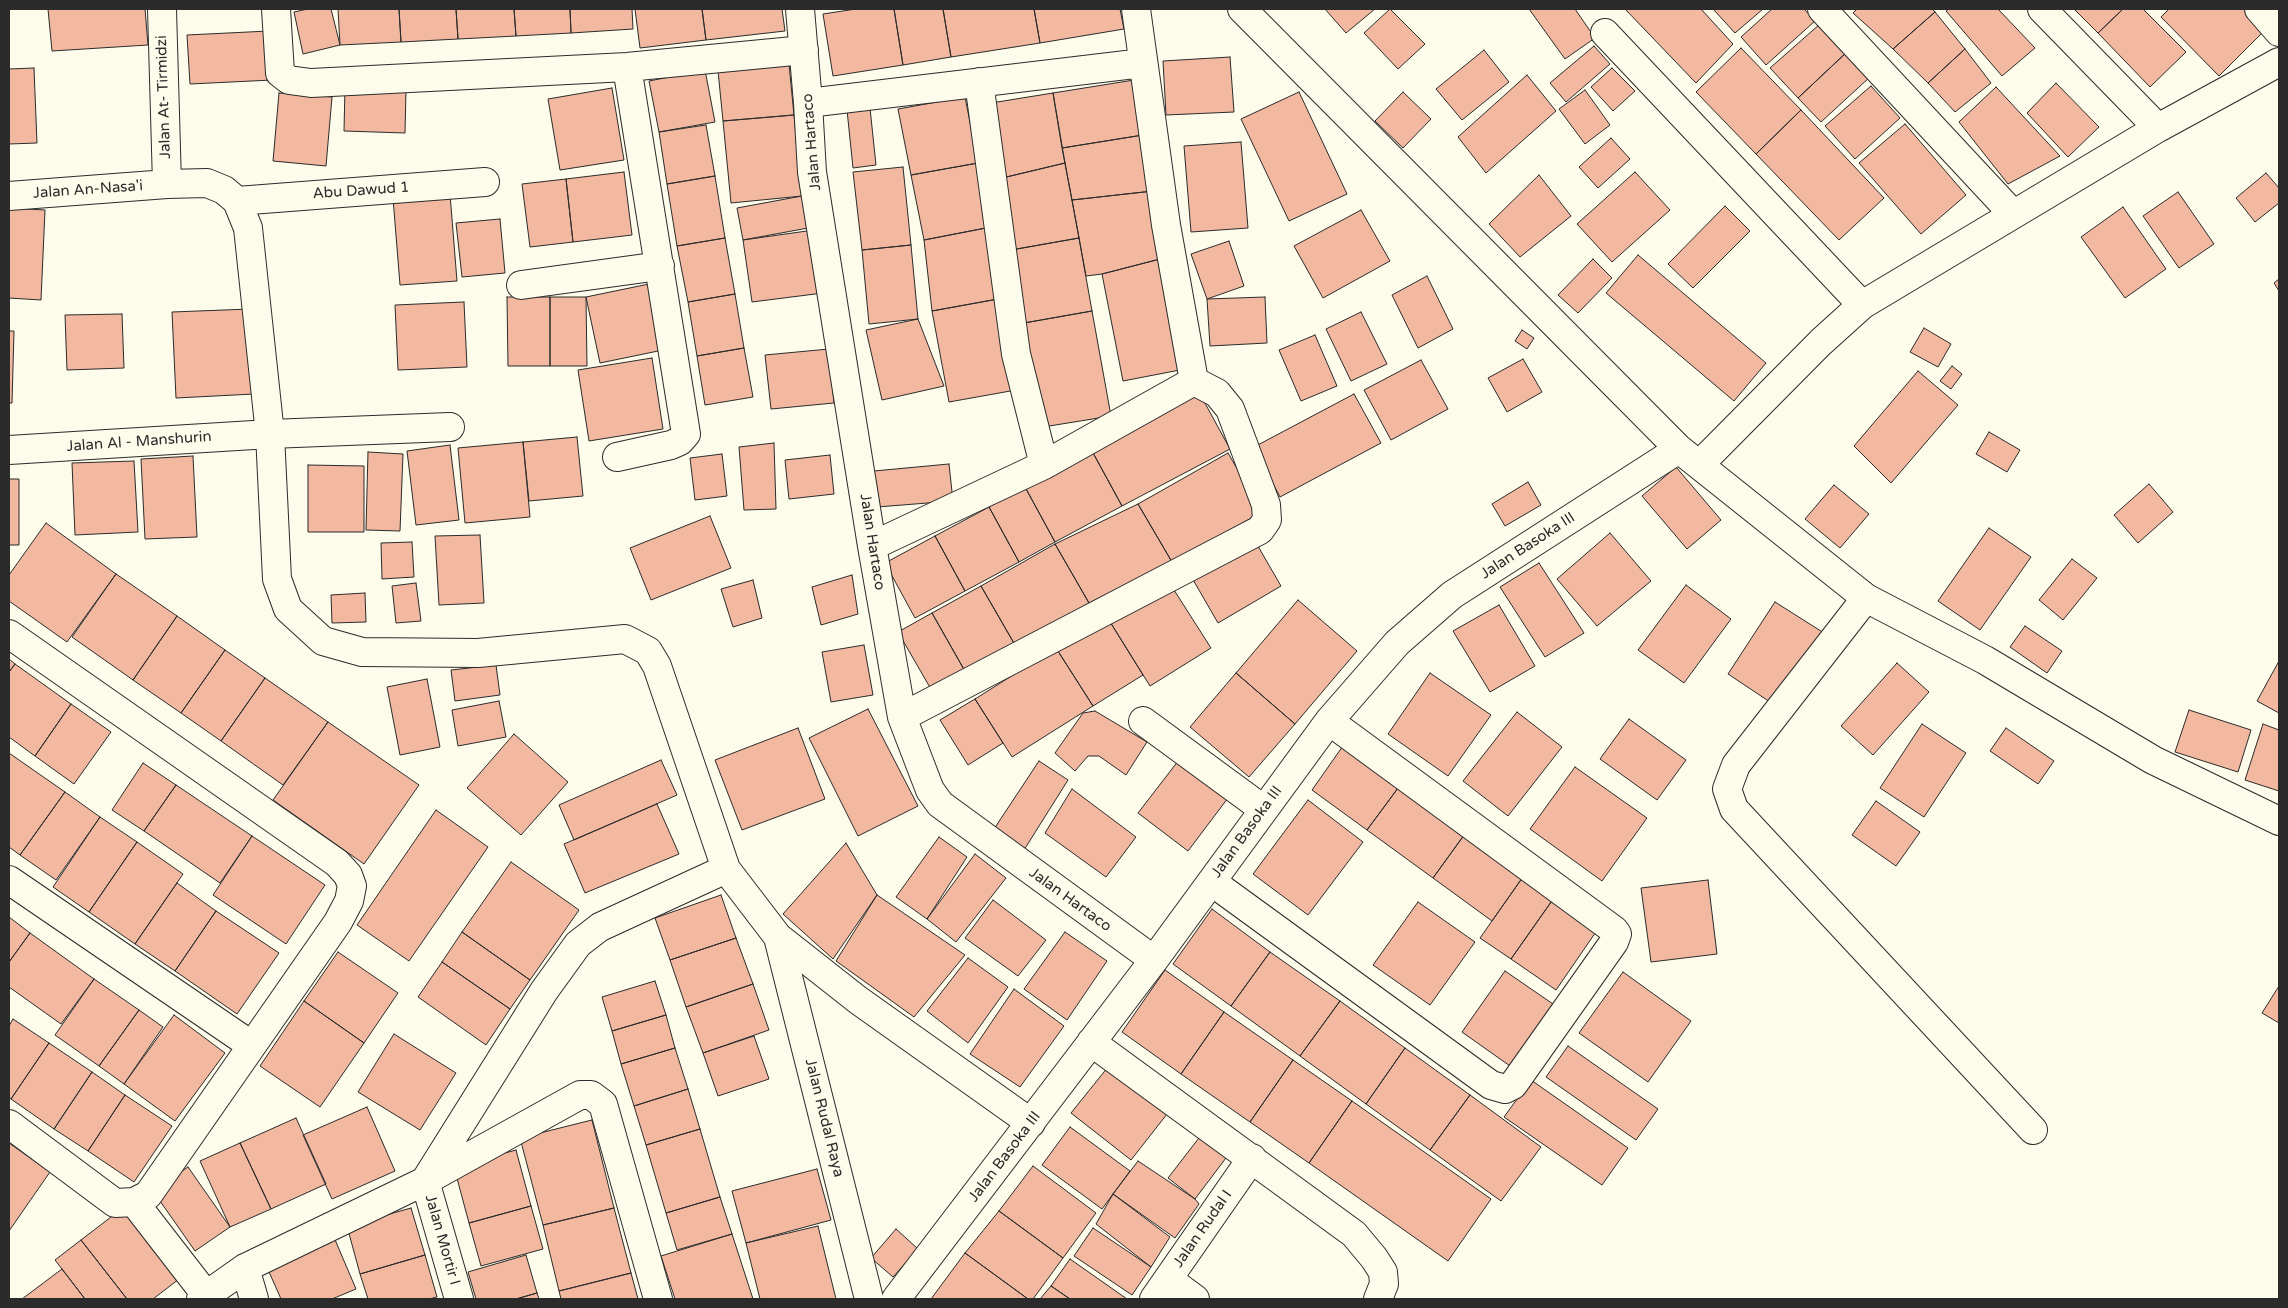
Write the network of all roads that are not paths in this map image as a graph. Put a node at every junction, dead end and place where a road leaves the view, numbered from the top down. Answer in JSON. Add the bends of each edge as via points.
{"nodes":[{"id":1,"x":162,"y":9,"type":"edge"},
{"id":2,"x":276,"y":9,"type":"edge"},
{"id":3,"x":800,"y":9,"type":"edge"},
{"id":4,"x":1136,"y":9,"type":"edge"},
{"id":5,"x":1242,"y":9,"type":"edge"},
{"id":6,"x":1822,"y":9,"type":"edge"},
{"id":7,"x":2042,"y":9,"type":"edge"},
{"id":8,"x":2259,"y":9,"type":"edge"},
{"id":9,"x":2279,"y":32,"type":"edge"},
{"id":10,"x":1605,"y":33,"type":"dead end"},
{"id":11,"x":804,"y":50,"type":"junction"},
{"id":12,"x":2279,"y":62,"type":"edge"},
{"id":13,"x":1142,"y":63,"type":"junction"},
{"id":14,"x":627,"y":67,"type":"junction"},
{"id":15,"x":979,"y":82,"type":"junction"},
{"id":16,"x":808,"y":103,"type":"junction"},
{"id":17,"x":2158,"y":128,"type":"junction"},
{"id":18,"x":485,"y":182,"type":"dead end"},
{"id":19,"x":167,"y":184,"type":"junction"},
{"id":20,"x":9,"y":196,"type":"edge"},
{"id":21,"x":237,"y":201,"type":"junction"},
{"id":22,"x":2012,"y":214,"type":"junction"},
{"id":23,"x":660,"y":266,"type":"junction"},
{"id":24,"x":521,"y":285,"type":"dead end"},
{"id":25,"x":1862,"y":305,"type":"junction"},
{"id":26,"x":1194,"y":381,"type":"junction"},
{"id":27,"x":450,"y":427,"type":"dead end"},
{"id":28,"x":270,"y":434,"type":"junction"},
{"id":29,"x":9,"y":450,"type":"edge"},
{"id":30,"x":1690,"y":456,"type":"junction"},
{"id":31,"x":617,"y":457,"type":"dead end"},
{"id":32,"x":1044,"y":465,"type":"junction"},
{"id":33,"x":872,"y":546,"type":"junction"},
{"id":34,"x":1866,"y":598,"type":"junction"},
{"id":35,"x":9,"y":634,"type":"edge"},
{"id":36,"x":902,"y":717,"type":"junction"},
{"id":37,"x":1143,"y":721,"type":"dead end"},
{"id":38,"x":1329,"y":721,"type":"junction"},
{"id":39,"x":1263,"y":809,"type":"junction"},
{"id":40,"x":2279,"y":821,"type":"edge"},
{"id":41,"x":722,"y":858,"type":"junction"},
{"id":42,"x":9,"y":880,"type":"edge"},
{"id":43,"x":1212,"y":882,"type":"junction"},
{"id":44,"x":778,"y":937,"type":"junction"},
{"id":45,"x":1154,"y":960,"type":"junction"},
{"id":46,"x":1091,"y":1042,"type":"junction"},
{"id":47,"x":251,"y":1045,"type":"junction"},
{"id":48,"x":1031,"y":1123,"type":"junction"},
{"id":49,"x":9,"y":1124,"type":"edge"},
{"id":50,"x":2033,"y":1130,"type":"dead end"},
{"id":51,"x":1252,"y":1158,"type":"junction"},
{"id":52,"x":425,"y":1181,"type":"junction"},
{"id":53,"x":134,"y":1202,"type":"junction"},
{"id":54,"x":245,"y":1268,"type":"junction"},
{"id":55,"x":1161,"y":1289,"type":"edge"},
{"id":56,"x":204,"y":1297,"type":"edge"},
{"id":57,"x":254,"y":1299,"type":"edge"},
{"id":58,"x":459,"y":1299,"type":"edge"},
{"id":59,"x":658,"y":1299,"type":"edge"},
{"id":60,"x":869,"y":1299,"type":"edge"},
{"id":61,"x":896,"y":1299,"type":"edge"},
{"id":62,"x":1195,"y":1299,"type":"edge"},
{"id":63,"x":1378,"y":1299,"type":"edge"}],
"edges":[{"from":1,"to":19,"type":"street","name":"Jalan At- Tirmidzi"},
{"from":2,"to":14,"type":"street","via":[[280,73],[289,80],[311,83]]},
{"from":3,"to":11,"type":"street","name":"Jalan Hartaco"},
{"from":4,"to":13,"type":"street"},
{"from":5,"to":30,"type":"street"},
{"from":6,"to":22,"type":"street"},
{"from":7,"to":17,"type":"street"},
{"from":8,"to":9,"type":"street"},
{"from":10,"to":25,"type":"street"},
{"from":11,"to":14,"type":"street"},
{"from":11,"to":16,"type":"street","name":"Jalan Hartaco"},
{"from":12,"to":17,"type":"street","name":"Jalan Basoka III"},
{"from":13,"to":15,"type":"street"},
{"from":13,"to":26,"type":"street"},
{"from":14,"to":23,"type":"street"},
{"from":15,"to":16,"type":"street"},
{"from":15,"to":32,"type":"street","via":[[1016,354]]},
{"from":16,"to":33,"type":"street","name":"Jalan Hartaco","via":[[812,172]]},
{"from":17,"to":22,"type":"street","name":"Jalan Basoka III"},
{"from":18,"to":21,"type":"street","name":"Abu Dawud 1"},
{"from":19,"to":20,"type":"street","name":"Jalan An-Nasa'i"},
{"from":19,"to":21,"type":"street","name":"Jalan An-Nasa'i","via":[[207,184],[224,190]]},
{"from":21,"to":28,"type":"street","via":[[248,228]]},
{"from":22,"to":25,"type":"street","name":"Jalan Basoka III"},
{"from":23,"to":24,"type":"street"},
{"from":23,"to":31,"type":"street","via":[[686,434],[672,446]]},
{"from":25,"to":30,"type":"street","name":"Jalan Basoka III"},
{"from":26,"to":32,"type":"street"},
{"from":26,"to":36,"type":"street","via":[[1217,393],[1230,409],[1266,505],[1267,520],[1260,530]]},
{"from":27,"to":28,"type":"street","name":"Jalan Al - Manshurin"},
{"from":28,"to":29,"type":"street","name":"Jalan Al - Manshurin"},
{"from":28,"to":41,"type":"street","via":[[277,580],[288,609],[323,641],[362,652],[478,652],[625,639],[648,651],[657,666]]},
{"from":30,"to":34,"type":"street"},
{"from":30,"to":38,"type":"street","name":"Jalan Basoka III","via":[[1452,595],[1397,643]]},
{"from":32,"to":33,"type":"street"},
{"from":33,"to":36,"type":"street","name":"Jalan Hartaco"},
{"from":34,"to":40,"type":"street","via":[[1985,660],[2153,760]]},
{"from":34,"to":50,"type":"street","via":[[1736,765],[1727,789],[1734,809]]},
{"from":35,"to":47,"type":"street","via":[[337,863],[348,875],[352,886],[349,901],[338,922]]},
{"from":36,"to":45,"type":"street","name":"Jalan Hartaco","via":[[930,790],[940,804]]},
{"from":37,"to":39,"type":"street"},
{"from":38,"to":39,"type":"street","name":"Jalan Basoka III"},
{"from":38,"to":43,"type":"street","via":[[1617,934],[1513,1085],[1505,1089],[1491,1085]]},
{"from":39,"to":43,"type":"street","name":"Jalan Basoka III"},
{"from":41,"to":44,"type":"street"},
{"from":41,"to":52,"type":"street","via":[[600,927],[578,944],[544,991]]},
{"from":42,"to":47,"type":"street"},
{"from":43,"to":45,"type":"street","name":"Jalan Basoka III"},
{"from":44,"to":48,"type":"street","via":[[858,1000]]},
{"from":44,"to":60,"type":"street","name":"Jalan Rudal Raya"},
{"from":45,"to":46,"type":"street","name":"Jalan Basoka III"},
{"from":46,"to":48,"type":"street","name":"Jalan Basoka III"},
{"from":46,"to":51,"type":"street"},
{"from":47,"to":53,"type":"street","via":[[148,1195]]},
{"from":48,"to":61,"type":"street","name":"Jalan Basoka III"},
{"from":49,"to":53,"type":"street","via":[[115,1203]]},
{"from":51,"to":55,"type":"street","name":"Jalan Rudal I"},
{"from":51,"to":63,"type":"street","via":[[1354,1234],[1383,1272],[1384,1284]]},
{"from":52,"to":54,"type":"street"},
{"from":52,"to":58,"type":"street","name":"Jalan Mortir I"},
{"from":52,"to":59,"type":"street","via":[[580,1095],[591,1095],[603,1104]]},
{"from":53,"to":56,"type":"street"},
{"from":54,"to":56,"type":"street"},
{"from":54,"to":57,"type":"street"},
{"from":55,"to":62,"type":"street"}]}
